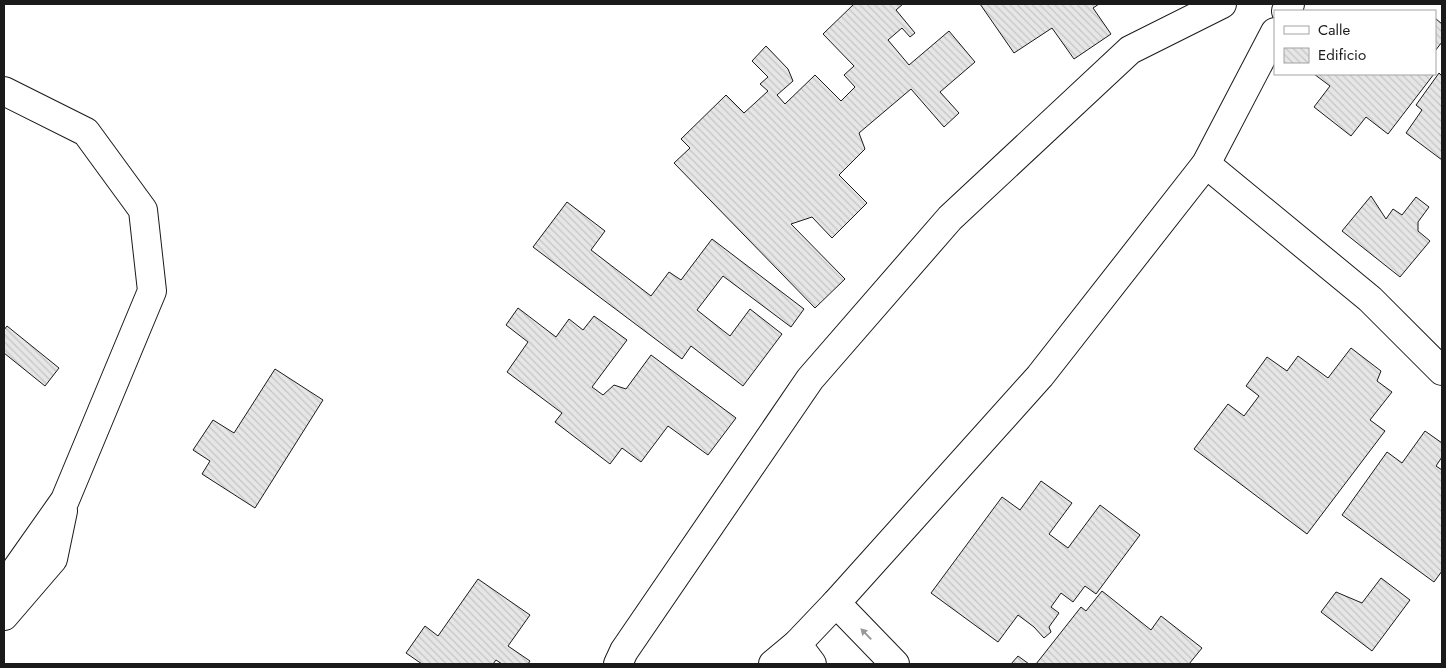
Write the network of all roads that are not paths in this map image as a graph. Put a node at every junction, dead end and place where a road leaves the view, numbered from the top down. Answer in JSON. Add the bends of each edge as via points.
{"nodes":[{"id":1,"x":1222,"y":4,"type":"edge"},
{"id":2,"x":1274,"y":34,"type":"edge"},
{"id":3,"x":4,"y":91,"type":"edge"},
{"id":4,"x":1206,"y":164,"type":"junction"},
{"id":5,"x":1442,"y":372,"type":"edge"},
{"id":6,"x":66,"y":500,"type":"junction"},
{"id":7,"x":4,"y":581,"type":"edge"},
{"id":8,"x":836,"y":603,"type":"junction"},
{"id":9,"x":4,"y":616,"type":"edge"},
{"id":10,"x":804,"y":654,"type":"edge"},
{"id":11,"x":618,"y":664,"type":"edge"},
{"id":12,"x":773,"y":664,"type":"edge"},
{"id":13,"x":896,"y":664,"type":"edge"}],
"edges":[{"from":1,"to":11,"type":"street","via":[[1130,50],[950,218],[810,379]]},
{"from":2,"to":4,"type":"street"},
{"from":3,"to":6,"type":"street","via":[[86,132],[143,210],[152,291]]},
{"from":4,"to":5,"type":"street","via":[[1370,299]]},
{"from":4,"to":8,"type":"street","via":[[1040,376]]},
{"from":6,"to":7,"type":"street","via":[[15,571]]},
{"from":6,"to":9,"type":"street","via":[[53,559]]},
{"from":8,"to":10,"type":"street"},
{"from":13,"to":8,"type":"street","one_way":true},
{"from":10,"to":12,"type":"street"}]}
